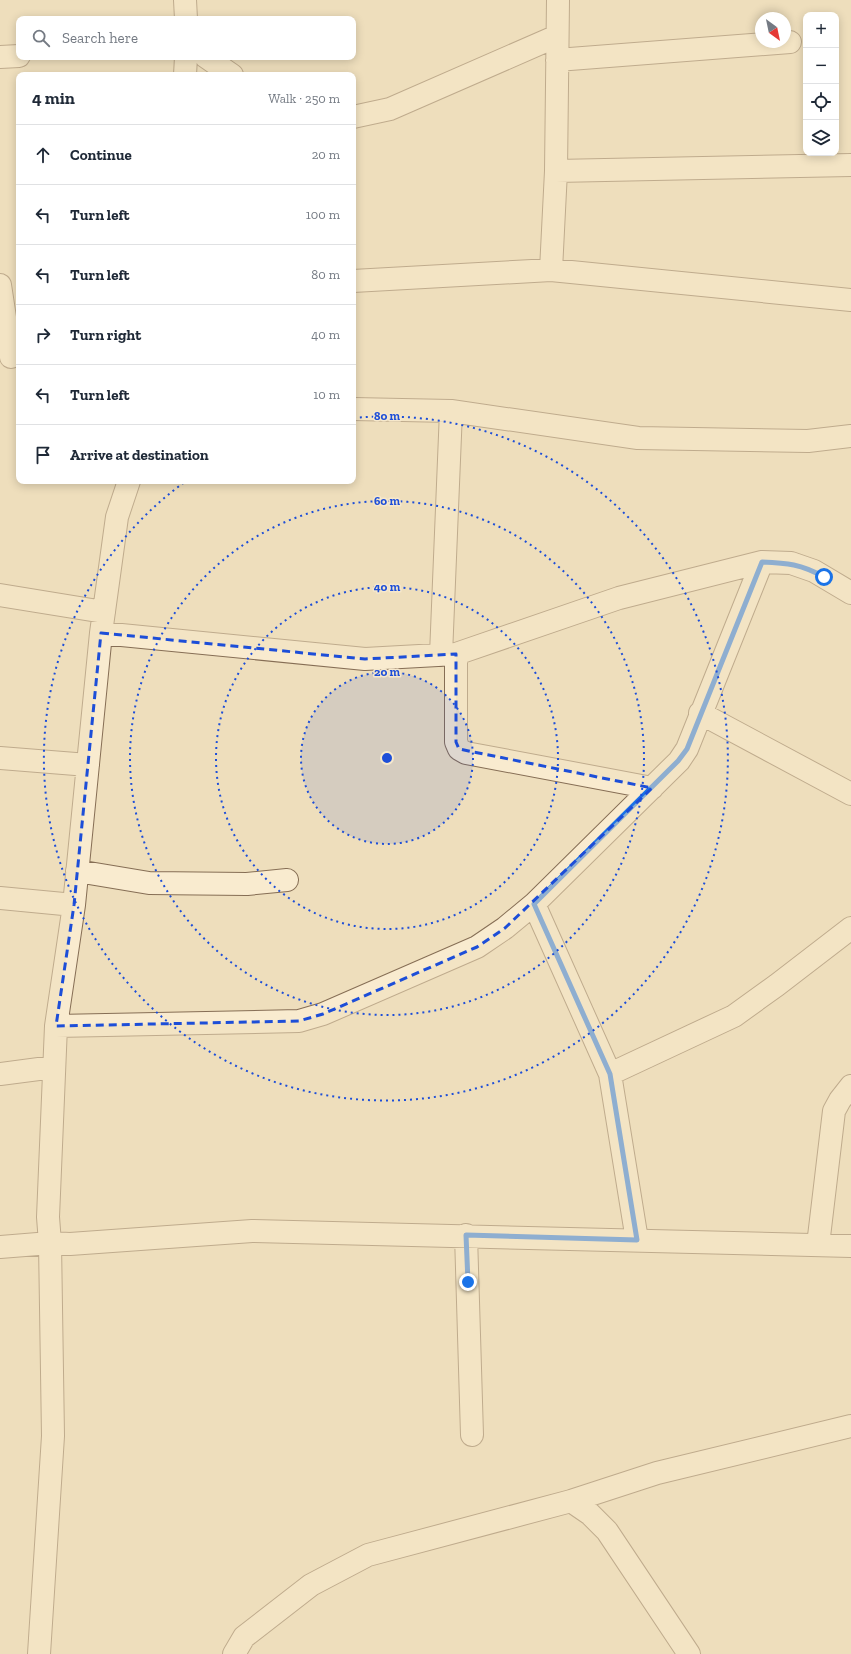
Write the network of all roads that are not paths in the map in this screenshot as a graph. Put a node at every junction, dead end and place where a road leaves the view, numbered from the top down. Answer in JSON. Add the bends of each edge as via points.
{"nodes":[{"id":1,"x":185,"y":0,"type":"edge"},
{"id":2,"x":558,"y":0,"type":"edge"},
{"id":3,"x":186,"y":16,"type":"edge"},
{"id":4,"x":557,"y":36,"type":"junction"},
{"id":5,"x":755,"y":45,"type":"edge"},
{"id":6,"x":16,"y":56,"type":"edge"},
{"id":7,"x":0,"y":57,"type":"edge"},
{"id":8,"x":186,"y":60,"type":"edge"},
{"id":9,"x":210,"y":60,"type":"edge"},
{"id":10,"x":557,"y":60,"type":"junction"},
{"id":11,"x":185,"y":72,"type":"edge"},
{"id":12,"x":228,"y":72,"type":"edge"},
{"id":13,"x":356,"y":116,"type":"edge"},
{"id":14,"x":851,"y":165,"type":"edge"},
{"id":15,"x":556,"y":171,"type":"junction"},
{"id":16,"x":551,"y":270,"type":"junction"},
{"id":17,"x":356,"y":281,"type":"edge"},
{"id":18,"x":0,"y":285,"type":"edge"},
{"id":19,"x":851,"y":300,"type":"edge"},
{"id":20,"x":10,"y":357,"type":"edge"},
{"id":21,"x":356,"y":409,"type":"edge"},
{"id":22,"x":451,"y":411,"type":"junction"},
{"id":23,"x":851,"y":436,"type":"edge"},
{"id":24,"x":129,"y":484,"type":"edge"},
{"id":25,"x":762,"y":562,"type":"junction"},
{"id":26,"x":851,"y":593,"type":"edge"},
{"id":27,"x":0,"y":595,"type":"edge"},
{"id":28,"x":104,"y":612,"type":"junction"},
{"id":29,"x":101,"y":633,"type":"junction"},
{"id":30,"x":449,"y":654,"type":"junction"},
{"id":31,"x":700,"y":713,"type":"junction"},
{"id":32,"x":0,"y":758,"type":"edge"},
{"id":33,"x":88,"y":765,"type":"junction"},
{"id":34,"x":652,"y":788,"type":"junction"},
{"id":35,"x":851,"y":794,"type":"edge"},
{"id":36,"x":77,"y":871,"type":"junction"},
{"id":37,"x":287,"y":880,"type":"dead end"},
{"id":38,"x":0,"y":898,"type":"edge"},
{"id":39,"x":534,"y":904,"type":"junction"},
{"id":40,"x":74,"y":905,"type":"junction"},
{"id":41,"x":851,"y":928,"type":"edge"},
{"id":42,"x":56,"y":1026,"type":"junction"},
{"id":43,"x":54,"y":1067,"type":"junction"},
{"id":44,"x":0,"y":1074,"type":"edge"},
{"id":45,"x":610,"y":1074,"type":"junction"},
{"id":46,"x":851,"y":1086,"type":"edge"},
{"id":47,"x":466,"y":1235,"type":"junction"},
{"id":48,"x":637,"y":1240,"type":"junction"},
{"id":49,"x":50,"y":1243,"type":"junction"},
{"id":50,"x":818,"y":1245,"type":"junction"},
{"id":51,"x":851,"y":1246,"type":"edge"},
{"id":52,"x":0,"y":1247,"type":"edge"},
{"id":53,"x":851,"y":1426,"type":"edge"},
{"id":54,"x":472,"y":1435,"type":"dead end"},
{"id":55,"x":571,"y":1501,"type":"junction"},
{"id":56,"x":39,"y":1654,"type":"edge"},
{"id":57,"x":234,"y":1654,"type":"edge"},
{"id":58,"x":689,"y":1654,"type":"edge"}],
"edges":[{"from":1,"to":3,"type":"street"},
{"from":2,"to":4,"type":"street"},
{"from":4,"to":10,"type":"street"},
{"from":4,"to":13,"type":"street","via":[[390,109]]},
{"from":5,"to":10,"type":"street"},
{"from":6,"to":7,"type":"street"},
{"from":8,"to":11,"type":"street"},
{"from":9,"to":12,"type":"street"},
{"from":10,"to":15,"type":"street"},
{"from":14,"to":15,"type":"street"},
{"from":15,"to":16,"type":"street"},
{"from":16,"to":17,"type":"street"},
{"from":16,"to":19,"type":"street"},
{"from":18,"to":20,"type":"street"},
{"from":21,"to":22,"type":"street"},
{"from":22,"to":23,"type":"street","via":[[638,438],[808,441]]},
{"from":22,"to":30,"type":"street"},
{"from":24,"to":28,"type":"street","via":[[118,517]]},
{"from":25,"to":26,"type":"street","via":[[791,563],[834,582]]},
{"from":25,"to":30,"type":"street","via":[[619,598]]},
{"from":25,"to":31,"type":"street"},
{"from":27,"to":28,"type":"street"},
{"from":28,"to":29,"type":"street"},
{"from":29,"to":30,"type":"street","via":[[365,659]]},
{"from":29,"to":33,"type":"street"},
{"from":30,"to":34,"type":"street","via":[[456,742],[459,749],[466,753]]},
{"from":31,"to":34,"type":"street","via":[[687,749]]},
{"from":31,"to":35,"type":"street"},
{"from":32,"to":33,"type":"street"},
{"from":33,"to":36,"type":"street"},
{"from":34,"to":39,"type":"street"},
{"from":36,"to":37,"type":"street","via":[[149,883],[247,884]]},
{"from":36,"to":40,"type":"street"},
{"from":38,"to":40,"type":"street"},
{"from":39,"to":42,"type":"street","via":[[477,947],[323,1014],[305,1019]]},
{"from":39,"to":45,"type":"street"},
{"from":40,"to":42,"type":"street"},
{"from":41,"to":45,"type":"street","via":[[734,1016]]},
{"from":42,"to":43,"type":"street"},
{"from":43,"to":44,"type":"street"},
{"from":43,"to":49,"type":"street","via":[[48,1217]]},
{"from":45,"to":48,"type":"street"},
{"from":46,"to":50,"type":"street","via":[[834,1111]]},
{"from":47,"to":48,"type":"street"},
{"from":47,"to":49,"type":"street","via":[[252,1231],[70,1244]]},
{"from":47,"to":54,"type":"street"},
{"from":48,"to":50,"type":"street"},
{"from":49,"to":52,"type":"street"},
{"from":49,"to":56,"type":"street","via":[[53,1436]]},
{"from":50,"to":51,"type":"street"},
{"from":53,"to":55,"type":"street","via":[[657,1472]]},
{"from":55,"to":57,"type":"street","via":[[368,1555],[311,1585],[244,1637]]},
{"from":55,"to":58,"type":"street","via":[[590,1514],[607,1531]]}]}
